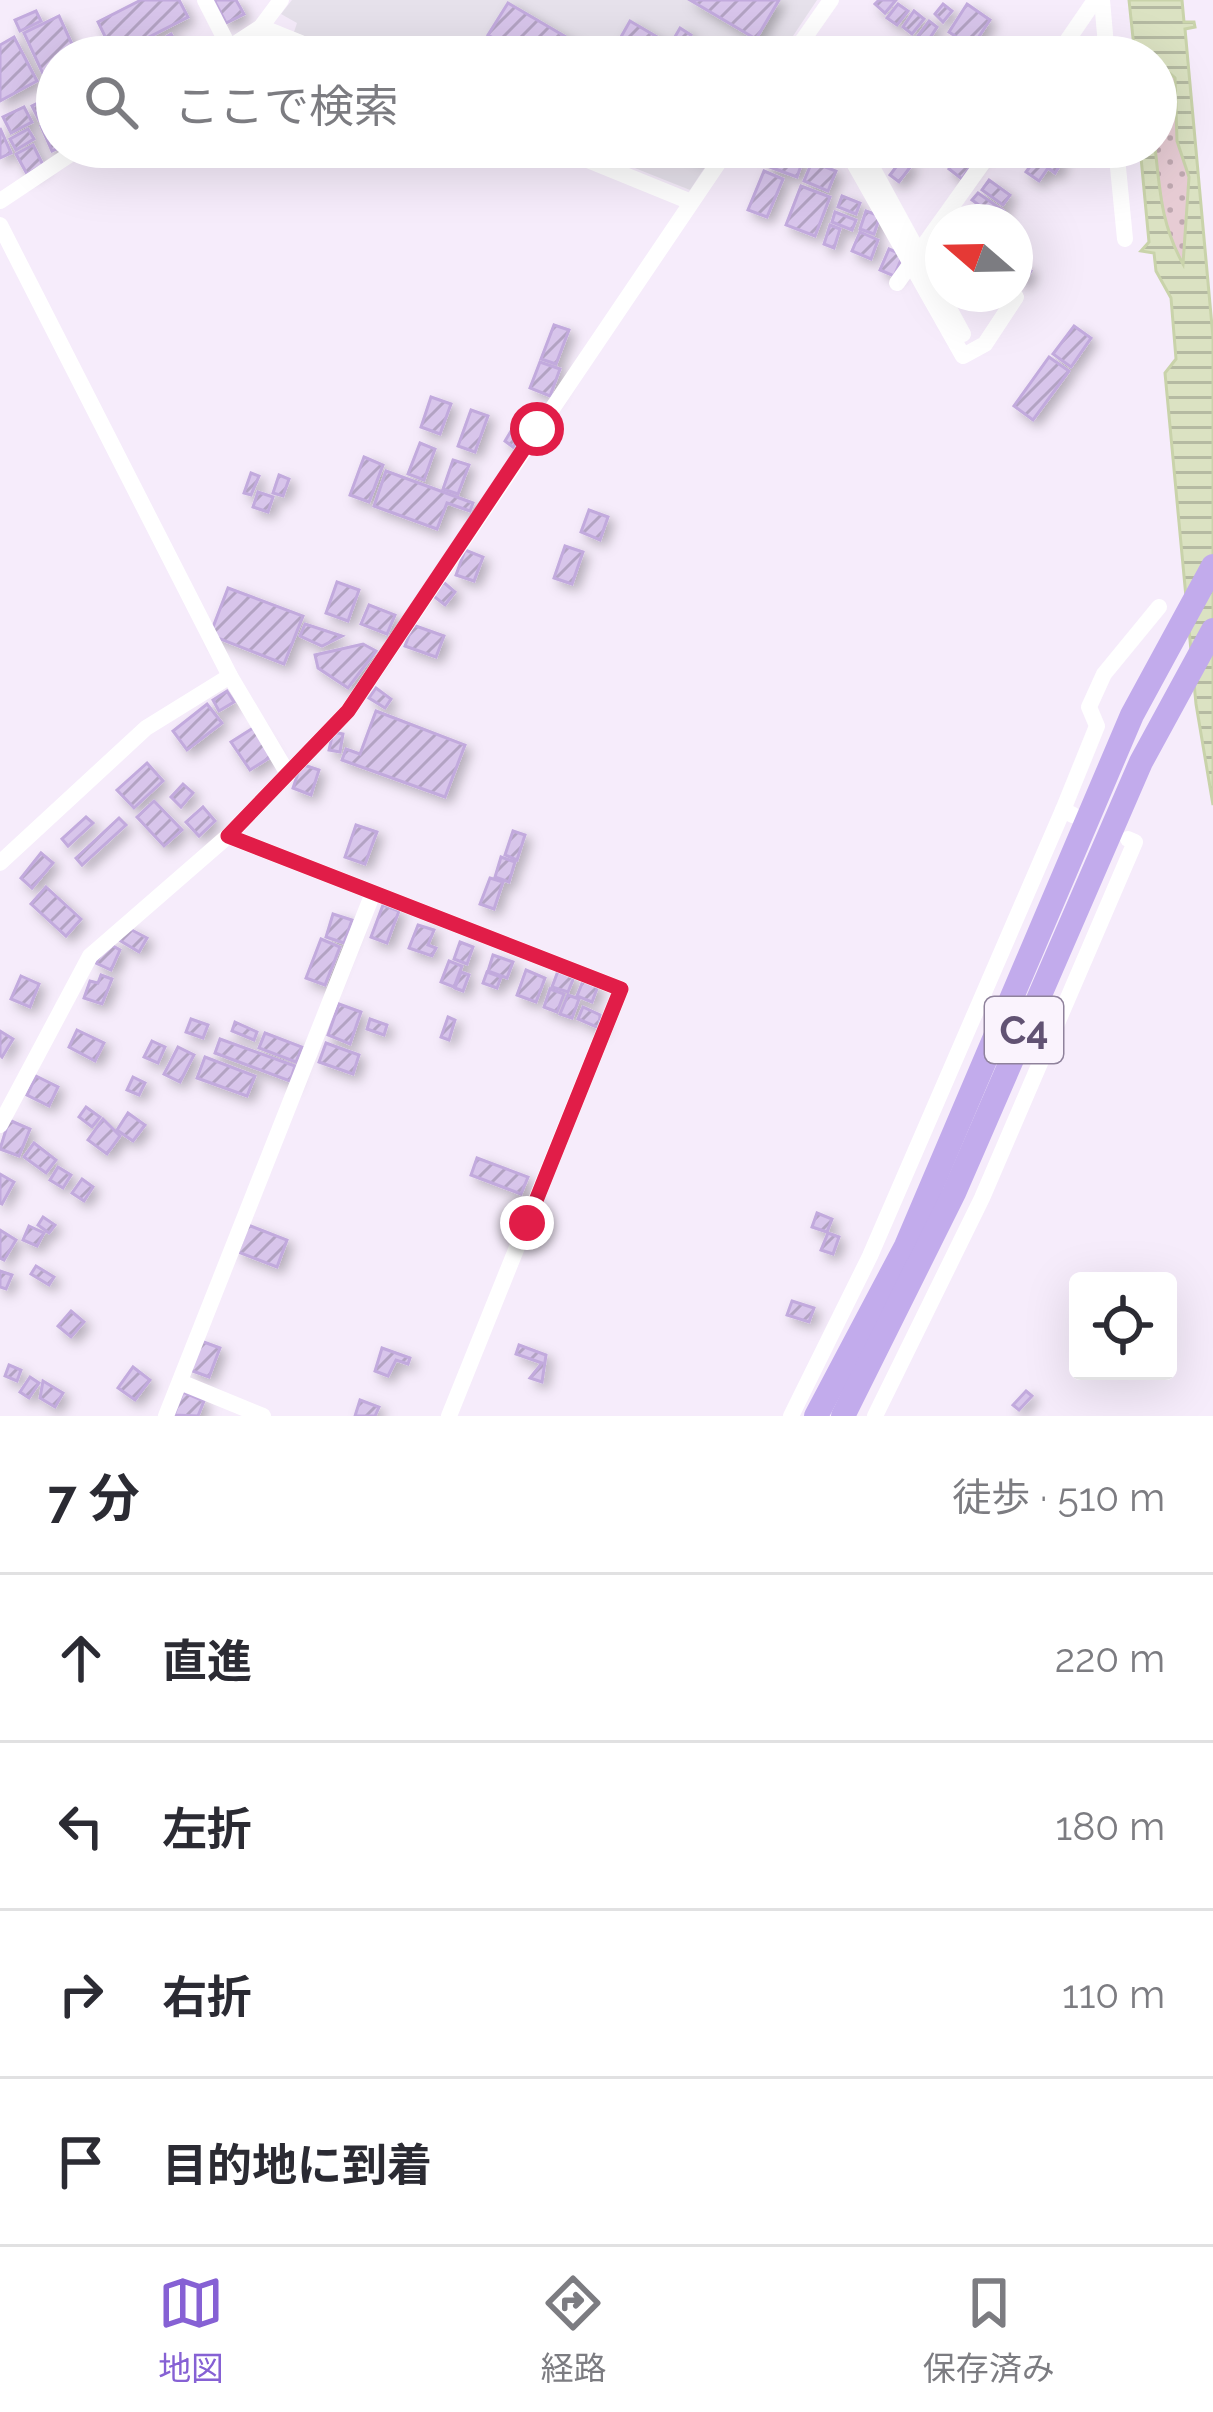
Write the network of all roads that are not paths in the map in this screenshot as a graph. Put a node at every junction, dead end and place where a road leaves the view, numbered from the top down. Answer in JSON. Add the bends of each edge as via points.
{"nodes":[{"id":1,"x":206,"y":0,"type":"edge"},
{"id":2,"x":281,"y":0,"type":"edge"},
{"id":3,"x":831,"y":0,"type":"edge"},
{"id":4,"x":1098,"y":0,"type":"edge"},
{"id":5,"x":260,"y":27,"type":"junction"},
{"id":6,"x":217,"y":36,"type":"edge"},
{"id":7,"x":246,"y":36,"type":"edge"},
{"id":8,"x":282,"y":36,"type":"edge"},
{"id":9,"x":809,"y":36,"type":"edge"},
{"id":10,"x":1071,"y":36,"type":"edge"},
{"id":11,"x":1104,"y":36,"type":"edge"},
{"id":12,"x":50,"y":168,"type":"edge"},
{"id":13,"x":608,"y":168,"type":"edge"},
{"id":14,"x":714,"y":168,"type":"edge"},
{"id":15,"x":858,"y":168,"type":"edge"},
{"id":16,"x":871,"y":168,"type":"edge"},
{"id":17,"x":979,"y":168,"type":"edge"},
{"id":18,"x":1118,"y":168,"type":"edge"},
{"id":19,"x":0,"y":201,"type":"edge"},
{"id":20,"x":691,"y":202,"type":"junction"},
{"id":21,"x":0,"y":225,"type":"edge"},
{"id":22,"x":1125,"y":239,"type":"dead end"},
{"id":23,"x":914,"y":257,"type":"junction"},
{"id":24,"x":925,"y":279,"type":"edge"},
{"id":25,"x":897,"y":283,"type":"dead end"},
{"id":26,"x":942,"y":312,"type":"edge"},
{"id":27,"x":1006,"y":312,"type":"edge"},
{"id":28,"x":1213,"y":566,"type":"edge"},
{"id":29,"x":1213,"y":590,"type":"edge"},
{"id":30,"x":1159,"y":607,"type":"dead end"},
{"id":31,"x":1213,"y":630,"type":"edge"},
{"id":32,"x":230,"y":676,"type":"junction"},
{"id":33,"x":287,"y":774,"type":"junction"},
{"id":34,"x":1109,"y":777,"type":"junction"},
{"id":35,"x":228,"y":836,"type":"junction"},
{"id":36,"x":1128,"y":838,"type":"dead end"},
{"id":37,"x":0,"y":863,"type":"edge"},
{"id":38,"x":373,"y":893,"type":"junction"},
{"id":39,"x":0,"y":1125,"type":"edge"},
{"id":40,"x":180,"y":1382,"type":"junction"},
{"id":41,"x":166,"y":1416,"type":"edge"},
{"id":42,"x":263,"y":1416,"type":"edge"},
{"id":43,"x":449,"y":1416,"type":"edge"},
{"id":44,"x":791,"y":1416,"type":"edge"},
{"id":45,"x":816,"y":1416,"type":"edge"},
{"id":46,"x":843,"y":1416,"type":"edge"},
{"id":47,"x":874,"y":1416,"type":"edge"}],
"edges":[{"from":1,"to":6,"type":"street"},
{"from":2,"to":5,"type":"street"},
{"from":3,"to":9,"type":"street"},
{"from":4,"to":10,"type":"street"},
{"from":4,"to":11,"type":"street"},
{"from":5,"to":7,"type":"street"},
{"from":5,"to":8,"type":"street"},
{"from":12,"to":19,"type":"street"},
{"from":13,"to":20,"type":"street"},
{"from":14,"to":20,"type":"street"},
{"from":15,"to":23,"type":"street"},
{"from":16,"to":23,"type":"street"},
{"from":17,"to":23,"type":"street"},
{"from":18,"to":22,"type":"street"},
{"from":20,"to":33,"type":"street","via":[[348,711]]},
{"from":21,"to":32,"type":"street"},
{"from":23,"to":24,"type":"street"},
{"from":23,"to":25,"type":"street"},
{"from":26,"to":27,"type":"street","via":[[964,356],[985,344]]},
{"from":28,"to":34,"type":"highway","number":"C4","via":[[1162,653]]},
{"from":29,"to":34,"type":"highway","number":"C4"},
{"from":30,"to":44,"type":"street","via":[[1104,674],[1089,707],[1097,726],[1068,813]]},
{"from":31,"to":46,"type":"highway","number":"C4","via":[[1141,762],[954,1193]]},
{"from":32,"to":33,"type":"street"},
{"from":32,"to":37,"type":"street","via":[[146,728]]},
{"from":33,"to":35,"type":"street"},
{"from":34,"to":45,"type":"highway","number":"C4","via":[[906,1246]]},
{"from":35,"to":38,"type":"street"},
{"from":35,"to":39,"type":"street","via":[[90,956]]},
{"from":36,"to":47,"type":"street","via":[[1135,842],[982,1198]]},
{"from":38,"to":40,"type":"street"},
{"from":38,"to":43,"type":"street","via":[[621,989]]},
{"from":40,"to":41,"type":"street"},
{"from":40,"to":42,"type":"street"}]}
